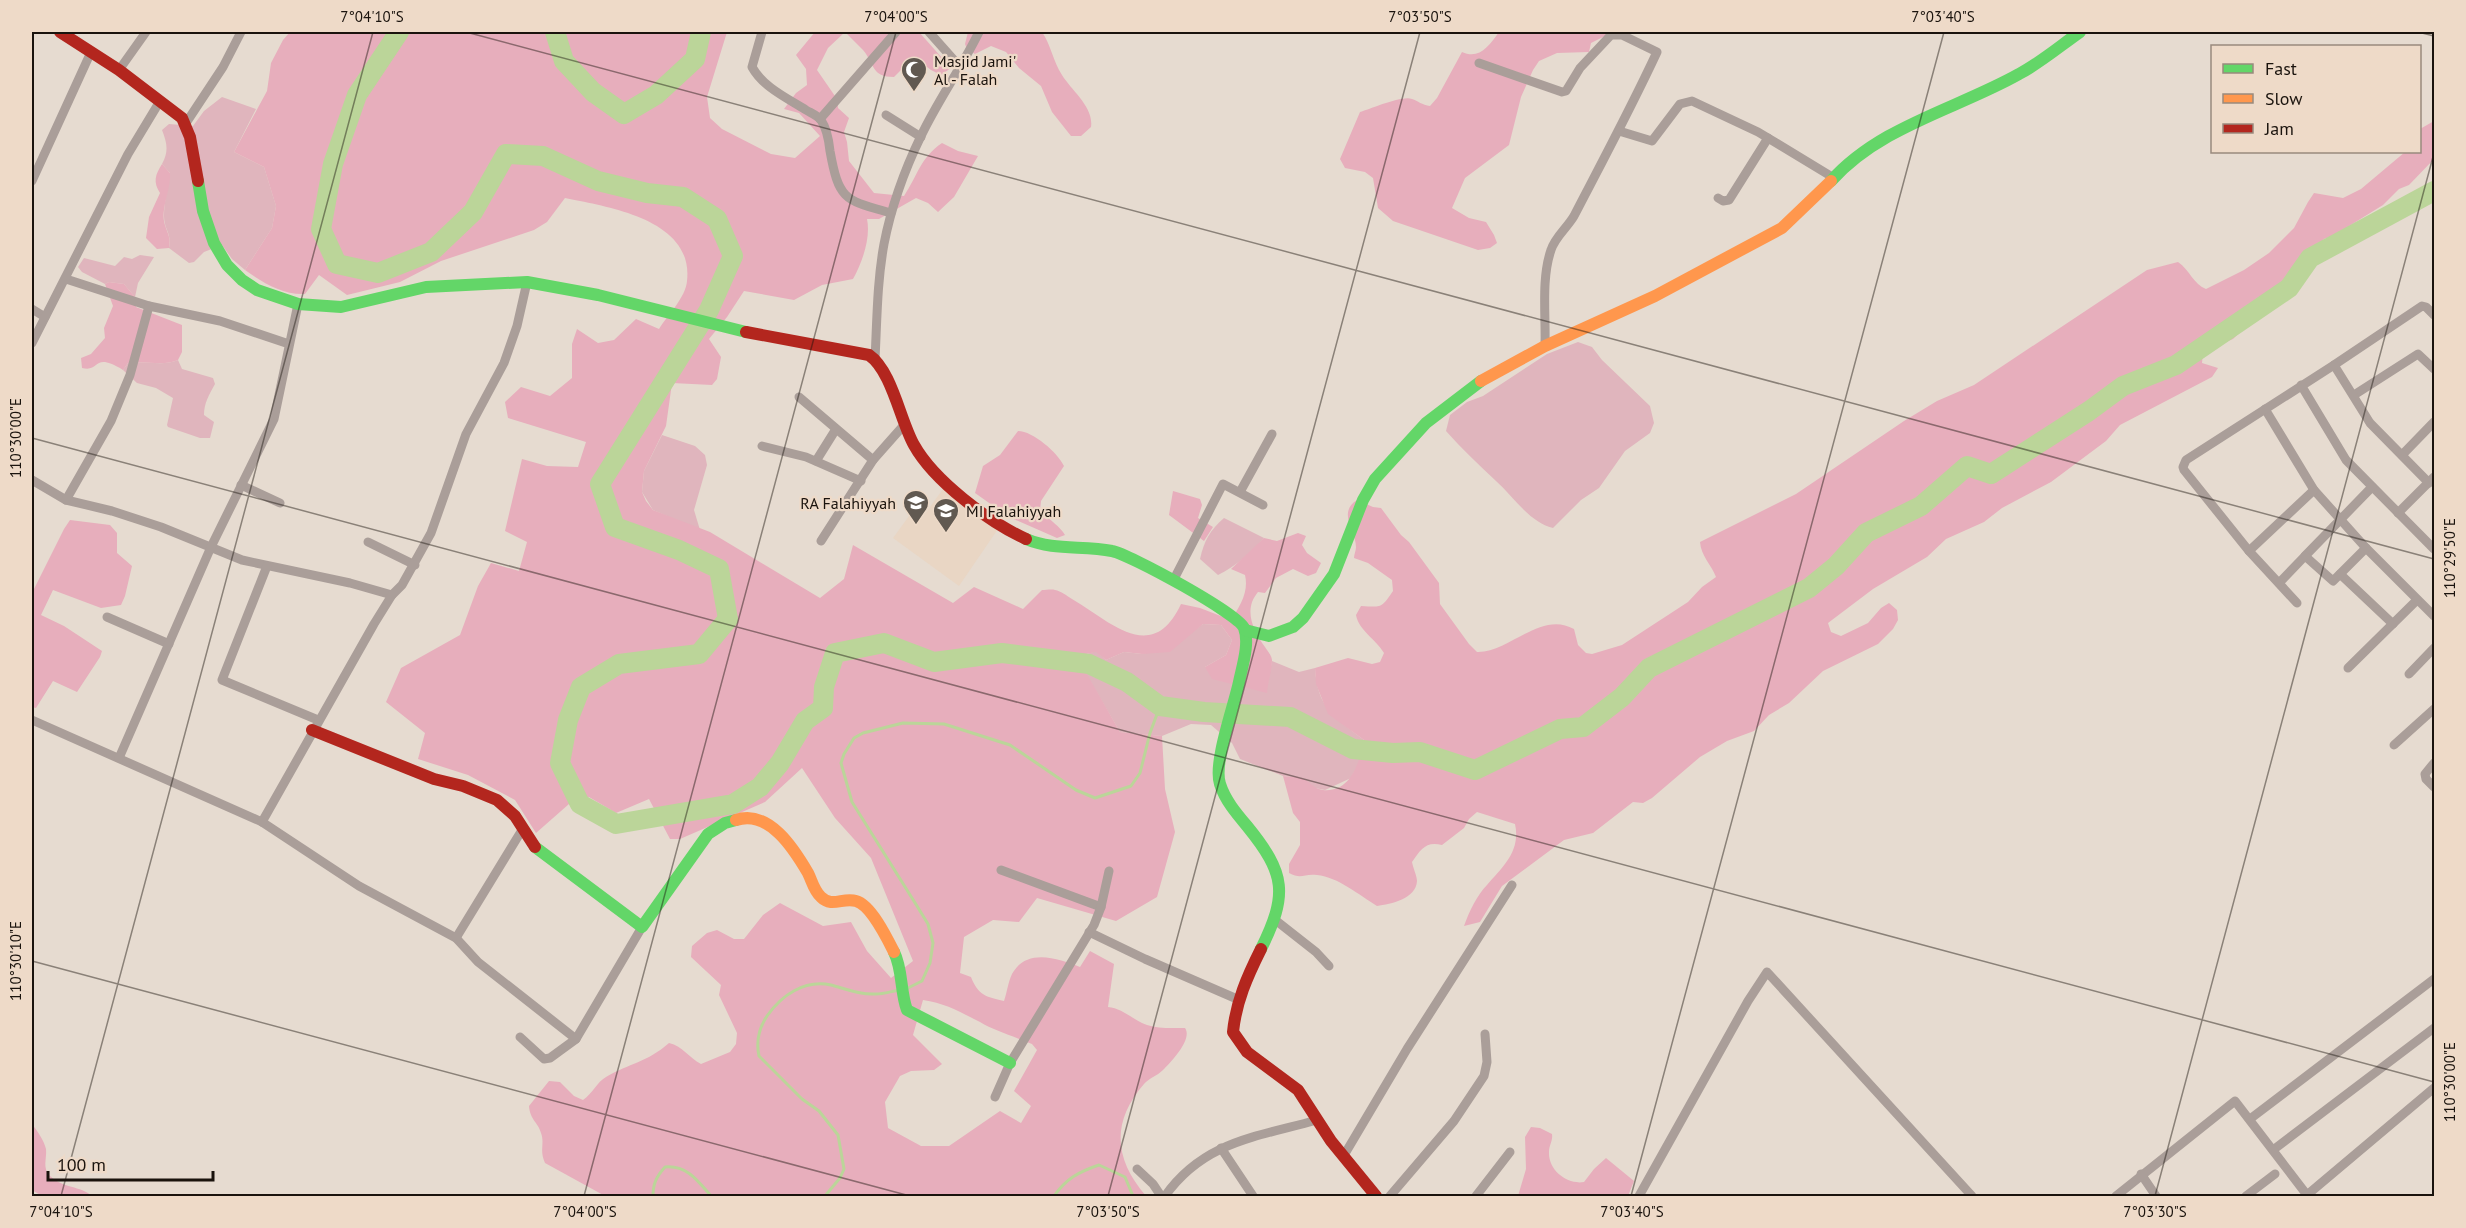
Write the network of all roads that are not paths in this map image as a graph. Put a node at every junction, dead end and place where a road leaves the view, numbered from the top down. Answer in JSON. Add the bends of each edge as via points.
{"nodes":[{"id":1,"x":60,"y":32,"type":"edge"},
{"id":2,"x":146,"y":32,"type":"edge"},
{"id":3,"x":241,"y":32,"type":"edge"},
{"id":4,"x":762,"y":32,"type":"edge"},
{"id":5,"x":896,"y":32,"type":"edge"},
{"id":6,"x":929,"y":32,"type":"edge"},
{"id":7,"x":979,"y":32,"type":"edge"},
{"id":8,"x":2080,"y":32,"type":"edge"},
{"id":9,"x":91,"y":52,"type":"junction"},
{"id":10,"x":1479,"y":63,"type":"dead end"},
{"id":11,"x":961,"y":68,"type":"junction"},
{"id":12,"x":119,"y":70,"type":"junction"},
{"id":13,"x":160,"y":101,"type":"junction"},
{"id":14,"x":886,"y":115,"type":"dead end"},
{"id":15,"x":820,"y":119,"type":"junction"},
{"id":16,"x":186,"y":123,"type":"junction"},
{"id":17,"x":1619,"y":131,"type":"junction"},
{"id":18,"x":921,"y":137,"type":"junction"},
{"id":19,"x":1768,"y":138,"type":"junction"},
{"id":20,"x":1834,"y":178,"type":"junction"},
{"id":21,"x":32,"y":181,"type":"edge"},
{"id":22,"x":1718,"y":198,"type":"dead end"},
{"id":23,"x":891,"y":213,"type":"junction"},
{"id":24,"x":66,"y":279,"type":"junction"},
{"id":25,"x":527,"y":282,"type":"junction"},
{"id":26,"x":298,"y":304,"type":"junction"},
{"id":27,"x":149,"y":306,"type":"junction"},
{"id":28,"x":32,"y":309,"type":"edge"},
{"id":29,"x":2434,"y":315,"type":"edge"},
{"id":30,"x":45,"y":317,"type":"junction"},
{"id":31,"x":32,"y":343,"type":"edge"},
{"id":32,"x":289,"y":344,"type":"junction"},
{"id":33,"x":1545,"y":346,"type":"junction"},
{"id":34,"x":875,"y":359,"type":"junction"},
{"id":35,"x":2334,"y":364,"type":"junction"},
{"id":36,"x":2434,"y":369,"type":"edge"},
{"id":37,"x":2301,"y":384,"type":"junction"},
{"id":38,"x":2354,"y":396,"type":"junction"},
{"id":39,"x":799,"y":397,"type":"dead end"},
{"id":40,"x":2265,"y":409,"type":"junction"},
{"id":41,"x":2434,"y":422,"type":"edge"},
{"id":42,"x":904,"y":425,"type":"junction"},
{"id":43,"x":836,"y":429,"type":"junction"},
{"id":44,"x":1272,"y":434,"type":"dead end"},
{"id":45,"x":762,"y":446,"type":"dead end"},
{"id":46,"x":2402,"y":455,"type":"junction"},
{"id":47,"x":873,"y":460,"type":"junction"},
{"id":48,"x":816,"y":461,"type":"junction"},
{"id":49,"x":32,"y":480,"type":"edge"},
{"id":50,"x":2432,"y":480,"type":"edge"},
{"id":51,"x":861,"y":481,"type":"junction"},
{"id":52,"x":242,"y":485,"type":"junction"},
{"id":53,"x":2372,"y":488,"type":"junction"},
{"id":54,"x":2314,"y":490,"type":"junction"},
{"id":55,"x":1240,"y":492,"type":"junction"},
{"id":56,"x":66,"y":500,"type":"junction"},
{"id":57,"x":280,"y":503,"type":"dead end"},
{"id":58,"x":1263,"y":505,"type":"dead end"},
{"id":59,"x":2398,"y":513,"type":"junction"},
{"id":60,"x":2340,"y":520,"type":"junction"},
{"id":61,"x":820,"y":541,"type":"dead end"},
{"id":62,"x":368,"y":542,"type":"dead end"},
{"id":63,"x":2433,"y":545,"type":"edge"},
{"id":64,"x":212,"y":547,"type":"junction"},
{"id":65,"x":2366,"y":548,"type":"junction"},
{"id":66,"x":2249,"y":551,"type":"junction"},
{"id":67,"x":2305,"y":556,"type":"junction"},
{"id":68,"x":415,"y":565,"type":"junction"},
{"id":69,"x":267,"y":566,"type":"junction"},
{"id":70,"x":2340,"y":574,"type":"junction"},
{"id":71,"x":1173,"y":581,"type":"junction"},
{"id":72,"x":2279,"y":583,"type":"junction"},
{"id":73,"x":392,"y":595,"type":"junction"},
{"id":74,"x":2417,"y":600,"type":"junction"},
{"id":75,"x":2297,"y":603,"type":"dead end"},
{"id":76,"x":2434,"y":616,"type":"edge"},
{"id":77,"x":107,"y":617,"type":"dead end"},
{"id":78,"x":2393,"y":624,"type":"junction"},
{"id":79,"x":1245,"y":630,"type":"junction"},
{"id":80,"x":169,"y":644,"type":"junction"},
{"id":81,"x":2434,"y":648,"type":"edge"},
{"id":82,"x":2348,"y":668,"type":"dead end"},
{"id":83,"x":2409,"y":674,"type":"dead end"},
{"id":84,"x":2434,"y":709,"type":"edge"},
{"id":85,"x":32,"y":720,"type":"edge"},
{"id":86,"x":315,"y":725,"type":"junction"},
{"id":87,"x":2394,"y":745,"type":"dead end"},
{"id":88,"x":119,"y":758,"type":"junction"},
{"id":89,"x":2434,"y":763,"type":"edge"},
{"id":90,"x":2434,"y":787,"type":"edge"},
{"id":91,"x":262,"y":822,"type":"junction"},
{"id":92,"x":522,"y":830,"type":"junction"},
{"id":93,"x":1001,"y":870,"type":"dead end"},
{"id":94,"x":1109,"y":871,"type":"dead end"},
{"id":95,"x":1512,"y":885,"type":"dead end"},
{"id":96,"x":1101,"y":907,"type":"junction"},
{"id":97,"x":1274,"y":918,"type":"junction"},
{"id":98,"x":642,"y":927,"type":"junction"},
{"id":99,"x":1089,"y":932,"type":"junction"},
{"id":100,"x":456,"y":938,"type":"junction"},
{"id":101,"x":1329,"y":966,"type":"dead end"},
{"id":102,"x":2434,"y":979,"type":"edge"},
{"id":103,"x":1237,"y":999,"type":"junction"},
{"id":104,"x":2434,"y":1028,"type":"edge"},
{"id":105,"x":1485,"y":1034,"type":"dead end"},
{"id":106,"x":520,"y":1037,"type":"dead end"},
{"id":107,"x":576,"y":1039,"type":"junction"},
{"id":108,"x":1010,"y":1063,"type":"junction"},
{"id":109,"x":2434,"y":1088,"type":"edge"},
{"id":110,"x":995,"y":1097,"type":"dead end"},
{"id":111,"x":2250,"y":1119,"type":"junction"},
{"id":112,"x":1317,"y":1120,"type":"junction"},
{"id":113,"x":1221,"y":1148,"type":"junction"},
{"id":114,"x":2273,"y":1150,"type":"junction"},
{"id":115,"x":1510,"y":1152,"type":"dead end"},
{"id":116,"x":1343,"y":1157,"type":"junction"},
{"id":117,"x":1137,"y":1169,"type":"dead end"},
{"id":118,"x":2141,"y":1174,"type":"junction"},
{"id":119,"x":2276,"y":1174,"type":"dead end"},
{"id":120,"x":1644,"y":1194,"type":"edge"},
{"id":121,"x":2307,"y":1196,"type":"edge"},
{"id":122,"x":1163,"y":1197,"type":"edge"},
{"id":123,"x":1253,"y":1197,"type":"edge"},
{"id":124,"x":1376,"y":1197,"type":"edge"},
{"id":125,"x":1390,"y":1197,"type":"edge"},
{"id":126,"x":1476,"y":1197,"type":"edge"},
{"id":127,"x":1972,"y":1197,"type":"edge"},
{"id":128,"x":2116,"y":1197,"type":"edge"},
{"id":129,"x":2156,"y":1197,"type":"edge"},
{"id":130,"x":2246,"y":1197,"type":"edge"}],
"edges":[{"from":1,"to":9,"type":"main road"},
{"from":2,"to":12,"type":"street"},
{"from":3,"to":16,"type":"street"},
{"from":4,"to":15,"type":"street","via":[[752,67],[756,74]]},
{"from":5,"to":15,"type":"street"},
{"from":6,"to":11,"type":"street"},
{"from":7,"to":11,"type":"street"},
{"from":8,"to":20,"type":"main road","via":[[2020,74],[1872,145]]},
{"from":9,"to":12,"type":"main road"},
{"from":9,"to":21,"type":"street"},
{"from":10,"to":17,"type":"street","via":[[1562,92],[1611,35],[1622,35],[1657,52]]},
{"from":11,"to":18,"type":"street"},
{"from":12,"to":13,"type":"main road"},
{"from":13,"to":16,"type":"main road"},
{"from":13,"to":24,"type":"street","via":[[128,154]]},
{"from":14,"to":18,"type":"street"},
{"from":15,"to":23,"type":"street","via":[[828,136],[835,176],[845,197],[853,203]]},
{"from":16,"to":26,"type":"main road","via":[[203,211],[227,265],[257,290]]},
{"from":17,"to":19,"type":"street","via":[[1652,141],[1680,104],[1692,101]]},
{"from":17,"to":33,"type":"street","via":[[1550,252]]},
{"from":18,"to":23,"type":"street"},
{"from":19,"to":20,"type":"street"},
{"from":19,"to":22,"type":"street","via":[[1729,200]]},
{"from":20,"to":33,"type":"main road","via":[[1782,228],[1655,296]]},
{"from":23,"to":34,"type":"street","via":[[879,280]]},
{"from":24,"to":27,"type":"street"},
{"from":24,"to":30,"type":"street"},
{"from":25,"to":26,"type":"main road","via":[[426,287],[342,307]]},
{"from":25,"to":34,"type":"main road"},
{"from":25,"to":68,"type":"street","via":[[504,363],[465,434],[431,533]]},
{"from":26,"to":32,"type":"street"},
{"from":27,"to":32,"type":"street","via":[[220,321]]},
{"from":27,"to":56,"type":"street","via":[[130,375],[111,421]]},
{"from":28,"to":30,"type":"street"},
{"from":29,"to":35,"type":"street","via":[[2422,306]]},
{"from":30,"to":31,"type":"street"},
{"from":32,"to":52,"type":"street","via":[[274,419]]},
{"from":33,"to":79,"type":"main road","via":[[1460,396],[1426,423],[1389,461],[1363,500],[1334,574],[1303,618],[1293,627],[1269,636]]},
{"from":34,"to":42,"type":"main road","via":[[886,376]]},
{"from":35,"to":37,"type":"street"},
{"from":35,"to":38,"type":"street"},
{"from":36,"to":38,"type":"street","via":[[2418,354]]},
{"from":37,"to":40,"type":"street"},
{"from":37,"to":53,"type":"street","via":[[2346,460]]},
{"from":38,"to":46,"type":"street","via":[[2370,423]]},
{"from":39,"to":43,"type":"street"},
{"from":40,"to":54,"type":"street"},
{"from":40,"to":66,"type":"street","via":[[2186,460],[2183,466]]},
{"from":41,"to":46,"type":"street"},
{"from":42,"to":47,"type":"street"},
{"from":42,"to":71,"type":"main road","via":[[915,449],[934,473],[1007,528],[1048,545],[1111,549]]},
{"from":43,"to":47,"type":"street"},
{"from":43,"to":48,"type":"street"},
{"from":44,"to":55,"type":"street"},
{"from":45,"to":48,"type":"street"},
{"from":46,"to":50,"type":"street"},
{"from":47,"to":51,"type":"street"},
{"from":48,"to":51,"type":"street"},
{"from":49,"to":56,"type":"street"},
{"from":50,"to":59,"type":"street"},
{"from":51,"to":61,"type":"street"},
{"from":52,"to":57,"type":"street"},
{"from":52,"to":64,"type":"street"},
{"from":53,"to":59,"type":"street"},
{"from":53,"to":60,"type":"street"},
{"from":54,"to":60,"type":"street"},
{"from":54,"to":66,"type":"street"},
{"from":55,"to":58,"type":"street"},
{"from":55,"to":71,"type":"street","via":[[1222,484]]},
{"from":56,"to":64,"type":"street","via":[[142,521]]},
{"from":59,"to":63,"type":"street"},
{"from":60,"to":65,"type":"street"},
{"from":60,"to":67,"type":"street"},
{"from":62,"to":68,"type":"street"},
{"from":64,"to":69,"type":"street"},
{"from":64,"to":80,"type":"street"},
{"from":65,"to":70,"type":"street"},
{"from":65,"to":74,"type":"street"},
{"from":66,"to":72,"type":"street"},
{"from":67,"to":70,"type":"street","via":[[2330,581]]},
{"from":67,"to":72,"type":"street"},
{"from":68,"to":73,"type":"street"},
{"from":69,"to":73,"type":"street","via":[[350,582]]},
{"from":69,"to":86,"type":"street","via":[[222,680]]},
{"from":70,"to":78,"type":"street"},
{"from":71,"to":79,"type":"main road","via":[[1229,613]]},
{"from":72,"to":75,"type":"street"},
{"from":73,"to":86,"type":"street"},
{"from":74,"to":76,"type":"street"},
{"from":74,"to":78,"type":"street"},
{"from":77,"to":80,"type":"street"},
{"from":78,"to":82,"type":"street"},
{"from":79,"to":97,"type":"main road","via":[[1245,657],[1217,774],[1226,799],[1260,840],[1279,875],[1281,892]]},
{"from":80,"to":88,"type":"street"},
{"from":81,"to":83,"type":"street"},
{"from":84,"to":87,"type":"street"},
{"from":85,"to":88,"type":"street"},
{"from":86,"to":91,"type":"street"},
{"from":86,"to":92,"type":"main road","via":[[434,779],[497,800],[515,816]]},
{"from":88,"to":91,"type":"street"},
{"from":89,"to":90,"type":"street","via":[[2425,774]]},
{"from":91,"to":100,"type":"street","via":[[359,886]]},
{"from":92,"to":98,"type":"main road","via":[[536,849]]},
{"from":92,"to":100,"type":"street"},
{"from":93,"to":96,"type":"street"},
{"from":94,"to":96,"type":"street"},
{"from":95,"to":116,"type":"street"},
{"from":96,"to":99,"type":"street"},
{"from":97,"to":101,"type":"street"},
{"from":97,"to":103,"type":"main road"},
{"from":98,"to":107,"type":"street"},
{"from":98,"to":108,"type":"main road","via":[[708,834],[739,819],[763,820],[788,843],[822,897],[834,903],[856,900],[866,906],[896,954],[907,1010]]},
{"from":99,"to":103,"type":"street"},
{"from":99,"to":108,"type":"street"},
{"from":100,"to":107,"type":"street","via":[[478,962]]},
{"from":102,"to":111,"type":"street"},
{"from":103,"to":112,"type":"main road","via":[[1232,1018],[1236,1038],[1247,1052],[1298,1090]]},
{"from":104,"to":114,"type":"street"},
{"from":105,"to":125,"type":"street","via":[[1484,1076],[1454,1121]]},
{"from":106,"to":107,"type":"street","via":[[543,1059]]},
{"from":108,"to":110,"type":"street"},
{"from":109,"to":121,"type":"street"},
{"from":111,"to":114,"type":"street"},
{"from":111,"to":118,"type":"street","via":[[2235,1101]]},
{"from":112,"to":113,"type":"street"},
{"from":112,"to":116,"type":"main road"},
{"from":113,"to":122,"type":"street","via":[[1196,1163]]},
{"from":113,"to":123,"type":"street"},
{"from":114,"to":121,"type":"street"},
{"from":115,"to":126,"type":"street"},
{"from":116,"to":124,"type":"main road"},
{"from":117,"to":122,"type":"street"},
{"from":118,"to":128,"type":"street"},
{"from":118,"to":129,"type":"street"},
{"from":119,"to":130,"type":"street"},
{"from":120,"to":127,"type":"street","via":[[1767,972]]}]}
